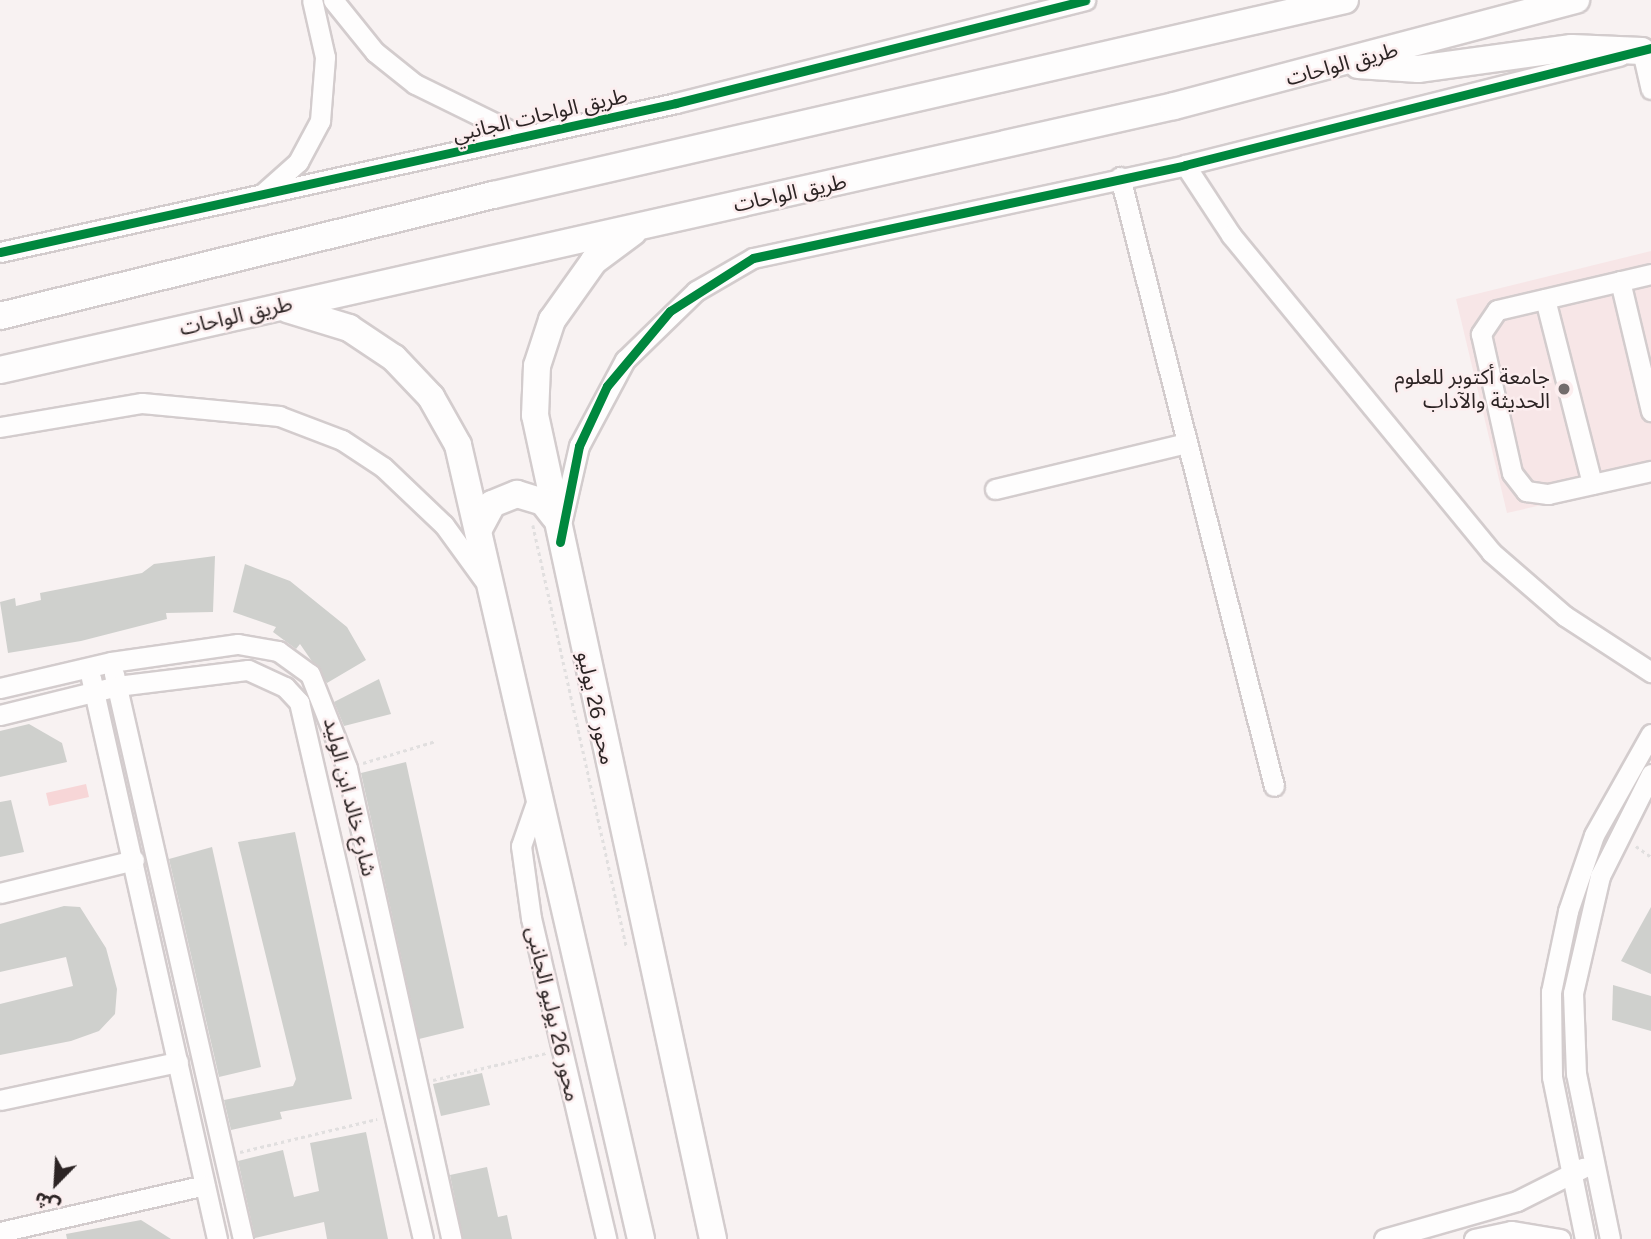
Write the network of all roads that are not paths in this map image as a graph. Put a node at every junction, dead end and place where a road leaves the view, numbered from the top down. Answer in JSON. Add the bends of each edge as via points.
{"nodes":[{"id":1,"x":312,"y":0,"type":"edge"},
{"id":2,"x":1085,"y":0,"type":"edge"},
{"id":3,"x":1345,"y":0,"type":"edge"},
{"id":4,"x":1576,"y":0,"type":"edge"},
{"id":5,"x":336,"y":6,"type":"edge"},
{"id":6,"x":318,"y":19,"type":"junction"},
{"id":7,"x":1646,"y":50,"type":"edge"},
{"id":8,"x":1345,"y":64,"type":"junction"},
{"id":9,"x":1651,"y":89,"type":"edge"},
{"id":10,"x":523,"y":137,"type":"junction"},
{"id":11,"x":1185,"y":165,"type":"junction"},
{"id":12,"x":1120,"y":177,"type":"junction"},
{"id":13,"x":258,"y":198,"type":"junction"},
{"id":14,"x":655,"y":221,"type":"junction"},
{"id":15,"x":0,"y":252,"type":"edge"},
{"id":16,"x":1651,"y":274,"type":"edge"},
{"id":17,"x":1620,"y":281,"type":"junction"},
{"id":18,"x":1545,"y":299,"type":"junction"},
{"id":19,"x":274,"y":308,"type":"junction"},
{"id":20,"x":0,"y":316,"type":"edge"},
{"id":21,"x":0,"y":370,"type":"edge"},
{"id":22,"x":1651,"y":411,"type":"edge"},
{"id":23,"x":0,"y":428,"type":"edge"},
{"id":24,"x":1187,"y":443,"type":"junction"},
{"id":25,"x":1651,"y":471,"type":"edge"},
{"id":26,"x":1592,"y":484,"type":"junction"},
{"id":27,"x":995,"y":489,"type":"dead end"},
{"id":28,"x":543,"y":519,"type":"junction"},
{"id":29,"x":480,"y":527,"type":"junction"},
{"id":30,"x":560,"y":542,"type":"junction"},
{"id":31,"x":496,"y":599,"type":"junction"},
{"id":32,"x":111,"y":662,"type":"junction"},
{"id":33,"x":89,"y":667,"type":"junction"},
{"id":34,"x":1651,"y":672,"type":"edge"},
{"id":35,"x":117,"y":687,"type":"junction"},
{"id":36,"x":0,"y":688,"type":"edge"},
{"id":37,"x":94,"y":691,"type":"junction"},
{"id":38,"x":0,"y":715,"type":"edge"},
{"id":39,"x":1651,"y":734,"type":"edge"},
{"id":40,"x":1651,"y":774,"type":"edge"},
{"id":41,"x":1274,"y":786,"type":"dead end"},
{"id":42,"x":541,"y":790,"type":"junction"},
{"id":43,"x":134,"y":860,"type":"junction"},
{"id":44,"x":0,"y":893,"type":"edge"},
{"id":45,"x":178,"y":1062,"type":"junction"},
{"id":46,"x":417,"y":1087,"type":"junction"},
{"id":47,"x":0,"y":1100,"type":"edge"},
{"id":48,"x":395,"y":1106,"type":"junction"},
{"id":49,"x":1594,"y":1166,"type":"junction"},
{"id":50,"x":1572,"y":1171,"type":"junction"},
{"id":51,"x":205,"y":1185,"type":"junction"},
{"id":52,"x":0,"y":1232,"type":"edge"},
{"id":53,"x":1423,"y":1234,"type":"edge"},
{"id":54,"x":217,"y":1239,"type":"edge"},
{"id":55,"x":243,"y":1239,"type":"edge"},
{"id":56,"x":423,"y":1239,"type":"edge"},
{"id":57,"x":451,"y":1239,"type":"edge"},
{"id":58,"x":606,"y":1239,"type":"edge"},
{"id":59,"x":641,"y":1239,"type":"edge"},
{"id":60,"x":713,"y":1239,"type":"edge"},
{"id":61,"x":1384,"y":1239,"type":"edge"},
{"id":62,"x":1474,"y":1239,"type":"edge"},
{"id":63,"x":1560,"y":1239,"type":"edge"},
{"id":64,"x":1585,"y":1239,"type":"edge"},
{"id":65,"x":1611,"y":1239,"type":"edge"}],
"edges":[{"from":1,"to":6,"type":"street"},
{"from":2,"to":10,"type":"street","name":"طريق الواحات الجانبي"},
{"from":3,"to":20,"type":"highway","via":[[493,195]]},
{"from":4,"to":8,"type":"highway","name":"طريق الواحات"},
{"from":5,"to":6,"type":"street"},
{"from":5,"to":10,"type":"street","via":[[415,84]]},
{"from":6,"to":13,"type":"street","via":[[325,65],[320,121],[298,162]]},
{"from":7,"to":8,"type":"highway","via":[[1572,48],[1418,69]]},
{"from":7,"to":9,"type":"street"},
{"from":7,"to":11,"type":"street"},
{"from":8,"to":14,"type":"highway","name":"طريق الواحات"},
{"from":10,"to":13,"type":"street","name":"طريق الواحات الجانبي"},
{"from":11,"to":12,"type":"street"},
{"from":11,"to":34,"type":"street","via":[[1231,236],[1490,552],[1565,617]]},
{"from":12,"to":24,"type":"street"},
{"from":12,"to":30,"type":"street","via":[[753,258],[696,291],[647,334],[607,386],[579,446]]},
{"from":13,"to":15,"type":"street","name":"طريق الواحات الجانبي"},
{"from":14,"to":19,"type":"highway","name":"طريق الواحات"},
{"from":14,"to":28,"type":"highway","name":"محور 26 يوليو","via":[[594,261],[563,299],[543,343],[535,415]]},
{"from":16,"to":17,"type":"street"},
{"from":17,"to":18,"type":"street"},
{"from":17,"to":22,"type":"street"},
{"from":18,"to":26,"type":"street"},
{"from":18,"to":26,"type":"street","via":[[1497,310],[1482,328],[1512,473],[1536,495]]},
{"from":19,"to":21,"type":"highway","name":"طريق الواحات"},
{"from":19,"to":29,"type":"highway","via":[[349,328],[414,376],[458,445]]},
{"from":23,"to":31,"type":"street","via":[[73,411],[154,402],[246,409],[307,425],[360,450],[413,492]]},
{"from":24,"to":27,"type":"street"},
{"from":24,"to":41,"type":"street"},
{"from":25,"to":26,"type":"street"},
{"from":28,"to":29,"type":"highway","via":[[544,502],[517,494],[492,504]]},
{"from":28,"to":30,"type":"highway","name":"محور 26 يوليو"},
{"from":29,"to":31,"type":"highway"},
{"from":30,"to":60,"type":"highway","name":"محور 26 يوليو"},
{"from":31,"to":42,"type":"highway"},
{"from":32,"to":33,"type":"street","name":"شارع خالد ابن الوليد"},
{"from":32,"to":35,"type":"street"},
{"from":32,"to":46,"type":"street","name":"شارع خالد ابن الوليد","via":[[215,645],[278,651],[321,691],[347,768]]},
{"from":33,"to":36,"type":"street","name":"شارع خالد ابن الوليد"},
{"from":33,"to":37,"type":"street"},
{"from":35,"to":37,"type":"street","name":"شارع خالد ابن الوليد"},
{"from":35,"to":48,"type":"street","name":"شارع خالد ابن الوليد","via":[[248,670],[285,687],[299,702]]},
{"from":35,"to":55,"type":"street"},
{"from":37,"to":38,"type":"street","name":"شارع خالد ابن الوليد"},
{"from":37,"to":43,"type":"street"},
{"from":39,"to":50,"type":"street","via":[[1594,835],[1557,951],[1552,1077]]},
{"from":40,"to":49,"type":"street","via":[[1600,876],[1577,954],[1572,1034]]},
{"from":42,"to":58,"type":"street","name":"محور 26 يوليو الجانبى","via":[[521,846],[561,1049]]},
{"from":42,"to":59,"type":"highway"},
{"from":43,"to":44,"type":"street"},
{"from":43,"to":45,"type":"street"},
{"from":45,"to":47,"type":"street"},
{"from":45,"to":51,"type":"street"},
{"from":46,"to":48,"type":"street"},
{"from":46,"to":57,"type":"street","name":"شارع خالد ابن الوليد"},
{"from":48,"to":56,"type":"street","name":"شارع خالد ابن الوليد"},
{"from":49,"to":50,"type":"street"},
{"from":49,"to":65,"type":"street"},
{"from":50,"to":53,"type":"street","via":[[1517,1201]]},
{"from":50,"to":64,"type":"street"},
{"from":51,"to":52,"type":"street"},
{"from":51,"to":54,"type":"street"},
{"from":53,"to":61,"type":"street"},
{"from":62,"to":63,"type":"street","via":[[1511,1231]]}]}
